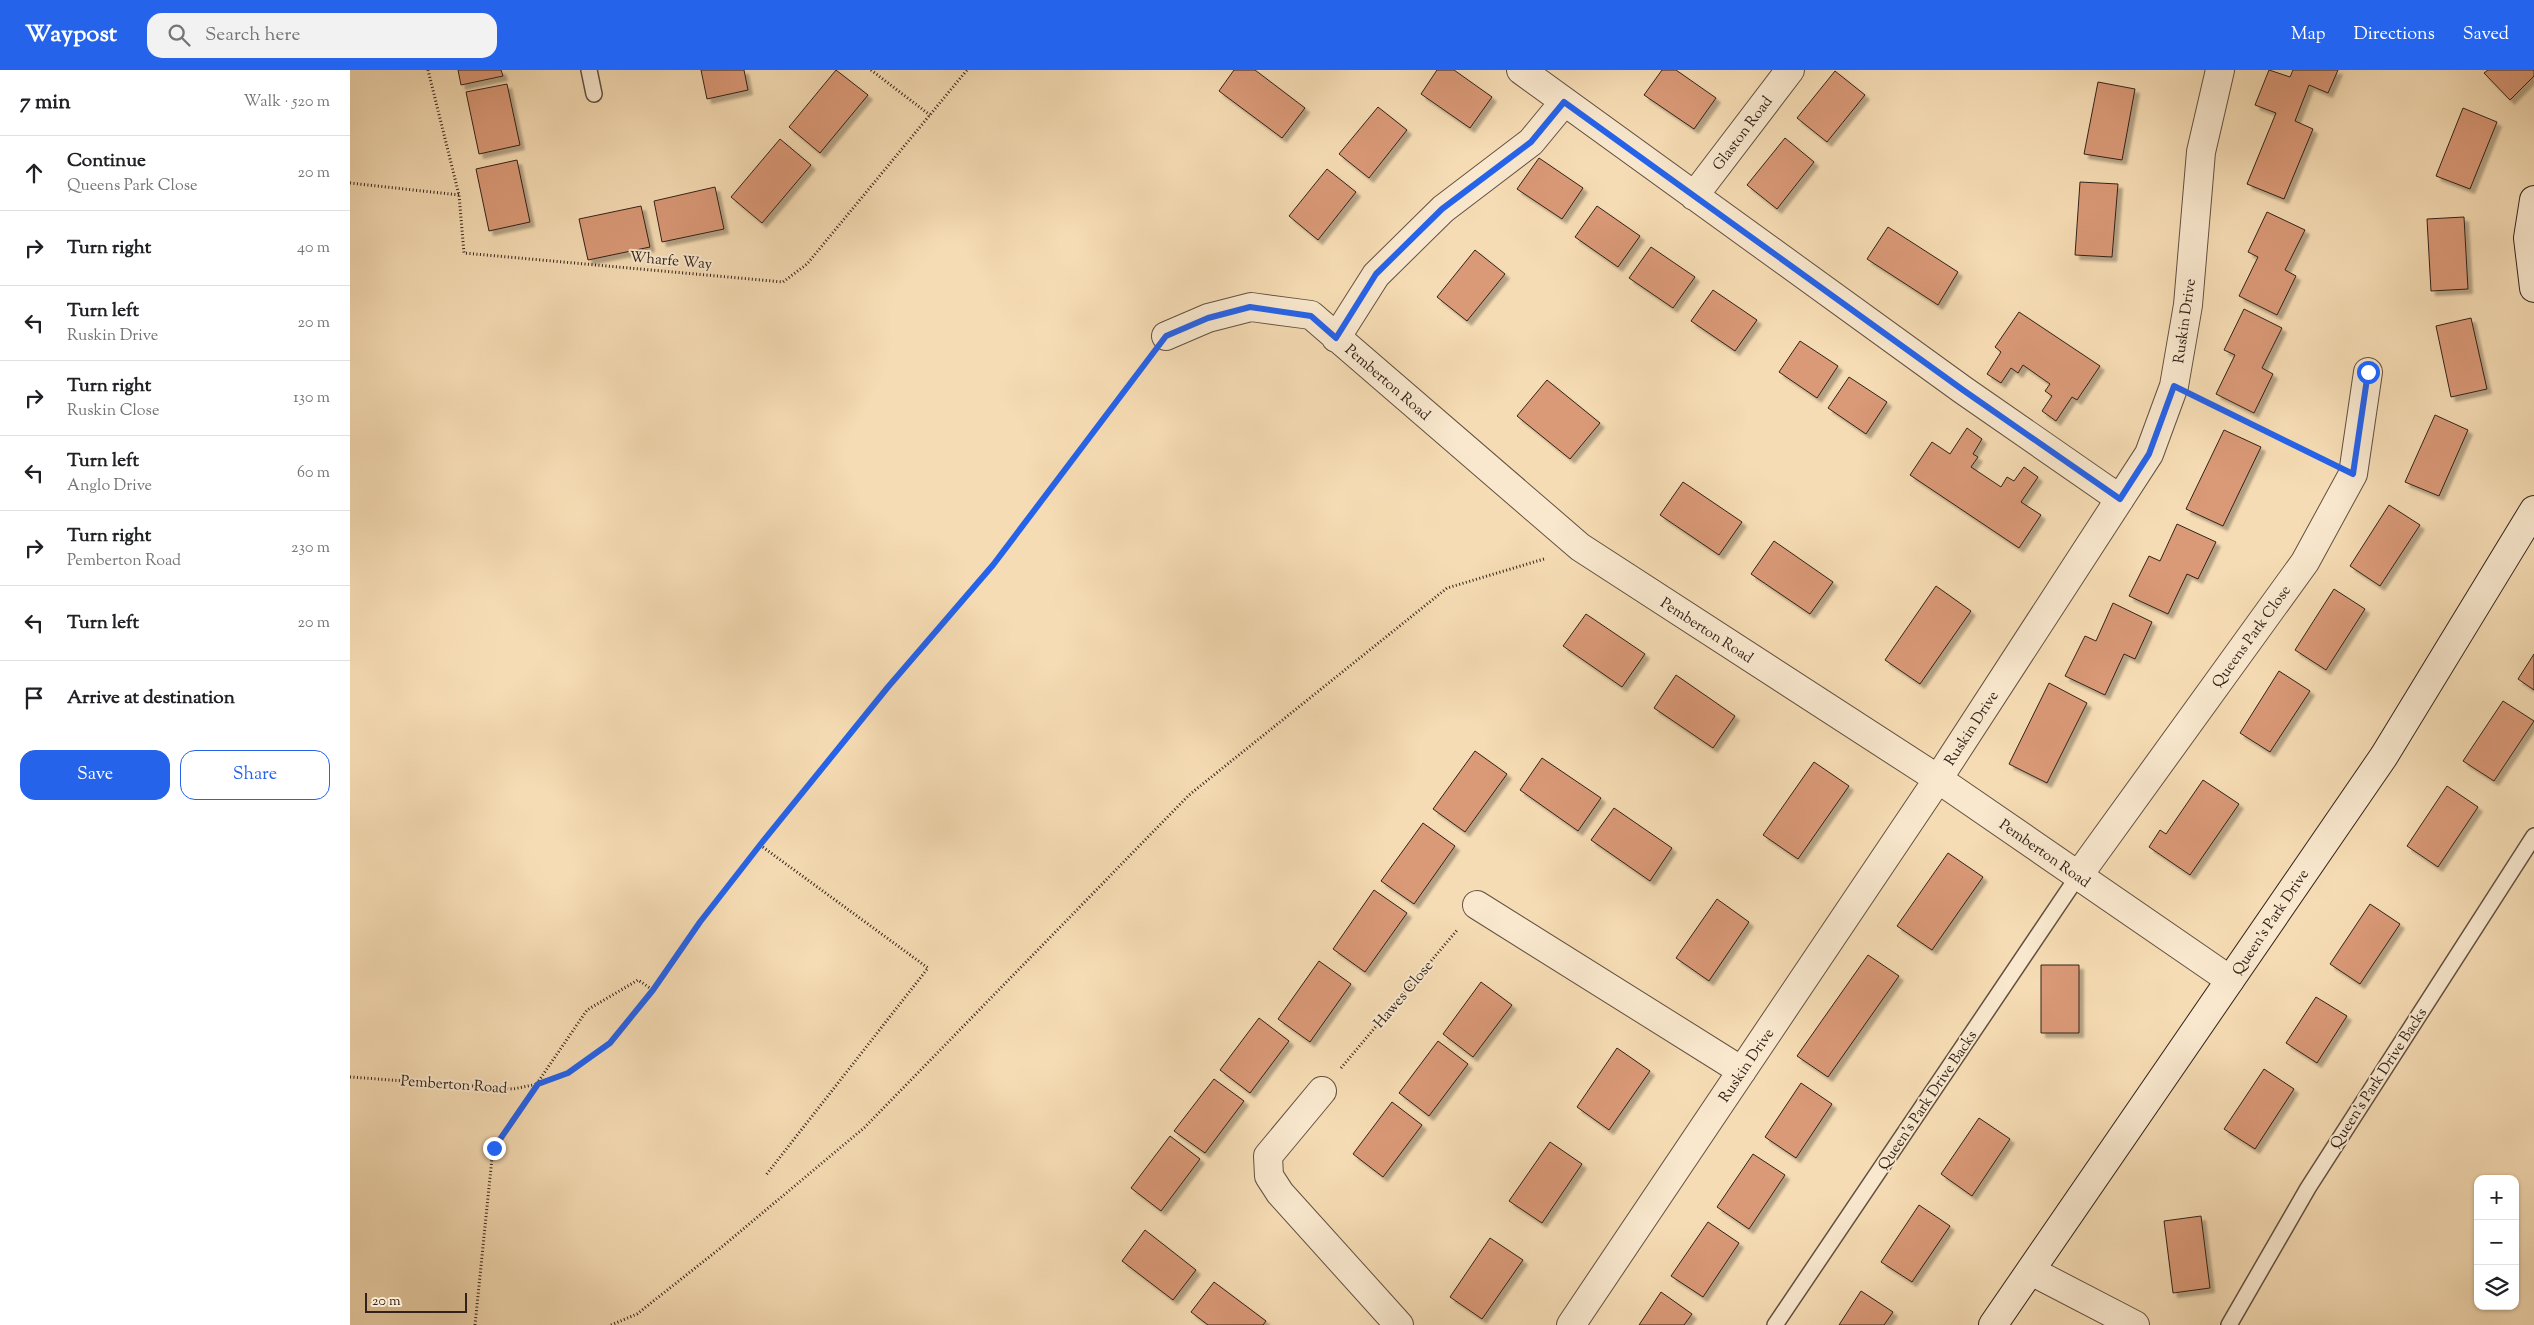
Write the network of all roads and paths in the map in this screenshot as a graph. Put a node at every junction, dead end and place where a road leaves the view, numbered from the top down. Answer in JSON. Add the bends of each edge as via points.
{"nodes":[{"id":1,"x":428,"y":70,"type":"edge"},
{"id":2,"x":589,"y":70,"type":"edge"},
{"id":3,"x":871,"y":70,"type":"edge"},
{"id":4,"x":967,"y":70,"type":"edge"},
{"id":5,"x":1521,"y":70,"type":"edge"},
{"id":6,"x":1790,"y":70,"type":"edge"},
{"id":7,"x":2220,"y":70,"type":"edge"},
{"id":8,"x":594,"y":94,"type":"dead end"},
{"id":9,"x":1564,"y":102,"type":"junction"},
{"id":10,"x":930,"y":115,"type":"junction"},
{"id":11,"x":350,"y":183,"type":"edge"},
{"id":12,"x":459,"y":195,"type":"junction"},
{"id":13,"x":1694,"y":196,"type":"junction"},
{"id":14,"x":2534,"y":200,"type":"edge"},
{"id":15,"x":2534,"y":288,"type":"edge"},
{"id":16,"x":1166,"y":336,"type":"joint"},
{"id":17,"x":1336,"y":338,"type":"junction"},
{"id":18,"x":2368,"y":372,"type":"dead end"},
{"id":19,"x":2174,"y":386,"type":"junction"},
{"id":20,"x":2353,"y":474,"type":"junction"},
{"id":21,"x":2120,"y":499,"type":"junction"},
{"id":22,"x":2534,"y":510,"type":"edge"},
{"id":23,"x":1580,"y":547,"type":"junction"},
{"id":24,"x":1938,"y":779,"type":"junction"},
{"id":25,"x":2534,"y":836,"type":"edge"},
{"id":26,"x":760,"y":845,"type":"junction"},
{"id":27,"x":2078,"y":876,"type":"junction"},
{"id":28,"x":1477,"y":905,"type":"joint"},
{"id":29,"x":2230,"y":980,"type":"junction"},
{"id":30,"x":653,"y":990,"type":"junction"},
{"id":31,"x":1742,"y":1071,"type":"junction"},
{"id":32,"x":350,"y":1077,"type":"edge"},
{"id":33,"x":538,"y":1084,"type":"junction"},
{"id":34,"x":1322,"y":1091,"type":"joint"},
{"id":35,"x":766,"y":1175,"type":"dead end"},
{"id":36,"x":2031,"y":1270,"type":"junction"},
{"id":37,"x":475,"y":1325,"type":"edge"},
{"id":38,"x":611,"y":1325,"type":"edge"},
{"id":39,"x":1399,"y":1325,"type":"edge"},
{"id":40,"x":1571,"y":1325,"type":"edge"},
{"id":41,"x":1775,"y":1325,"type":"edge"},
{"id":42,"x":1993,"y":1325,"type":"edge"},
{"id":43,"x":2135,"y":1325,"type":"edge"},
{"id":44,"x":2229,"y":1325,"type":"edge"}],
"edges":[{"from":1,"to":12,"type":"path","name":"Wharfe Way"},
{"from":2,"to":8,"type":"lane"},
{"from":3,"to":10,"type":"path"},
{"from":4,"to":10,"type":"path","name":"Wharfe Way"},
{"from":5,"to":9,"type":"street"},
{"from":6,"to":13,"type":"street","name":"Glaston Road"},
{"from":7,"to":19,"type":"street","name":"Ruskin Drive","via":[[2201,152],[2188,305]]},
{"from":9,"to":13,"type":"street"},
{"from":9,"to":17,"type":"street","via":[[1531,142],[1442,209],[1376,274]]},
{"from":10,"to":12,"type":"path","name":"Wharfe Way","via":[[807,264],[783,282],[464,253]]},
{"from":11,"to":12,"type":"path"},
{"from":13,"to":21,"type":"street"},
{"from":14,"to":15,"type":"street","via":[[2528,238]]},
{"from":16,"to":17,"type":"street","name":"Pemberton Road","via":[[1208,318],[1250,307],[1311,316]]},
{"from":16,"to":26,"type":"path","name":"Pemberton Road","via":[[993,565],[888,687]]},
{"from":17,"to":23,"type":"street","name":"Pemberton Road"},
{"from":18,"to":20,"type":"street","name":"Queens Park Close"},
{"from":19,"to":20,"type":"path"},
{"from":19,"to":21,"type":"street","name":"Ruskin Drive","via":[[2149,454]]},
{"from":20,"to":27,"type":"street","name":"Queens Park Close","via":[[2304,562]]},
{"from":21,"to":24,"type":"street","name":"Ruskin Drive"},
{"from":22,"to":29,"type":"street","name":"Queen's Park Drive","via":[[2384,756]]},
{"from":23,"to":24,"type":"street","name":"Pemberton Road"},
{"from":23,"to":38,"type":"path","via":[[1447,588],[1189,795],[865,1127],[637,1314]]},
{"from":24,"to":27,"type":"street","name":"Pemberton Road"},
{"from":24,"to":31,"type":"street","name":"Ruskin Drive"},
{"from":25,"to":44,"type":"lane","name":"Queen's Park Drive Backs","via":[[2308,1188]]},
{"from":26,"to":30,"type":"path","name":"Pemberton Road","via":[[700,922]]},
{"from":26,"to":35,"type":"path","via":[[928,968]]},
{"from":27,"to":29,"type":"street","name":"Pemberton Road"},
{"from":27,"to":41,"type":"lane","name":"Queen's Park Drive Backs"},
{"from":28,"to":31,"type":"street"},
{"from":28,"to":34,"type":"path","name":"Hawes Close"},
{"from":29,"to":36,"type":"street","name":"Queen's Park Drive"},
{"from":30,"to":33,"type":"path","name":"Pemberton Road","via":[[610,1043],[568,1073]]},
{"from":30,"to":33,"type":"path","via":[[638,980],[586,1010]]},
{"from":31,"to":40,"type":"street","name":"Ruskin Drive"},
{"from":32,"to":33,"type":"path","name":"Pemberton Road","via":[[513,1089]]},
{"from":33,"to":37,"type":"path","via":[[494,1148]]},
{"from":34,"to":39,"type":"street","via":[[1268,1156],[1269,1176],[1280,1193]]},
{"from":36,"to":42,"type":"street","name":"Queen's Park Drive"},
{"from":36,"to":43,"type":"street"}]}
